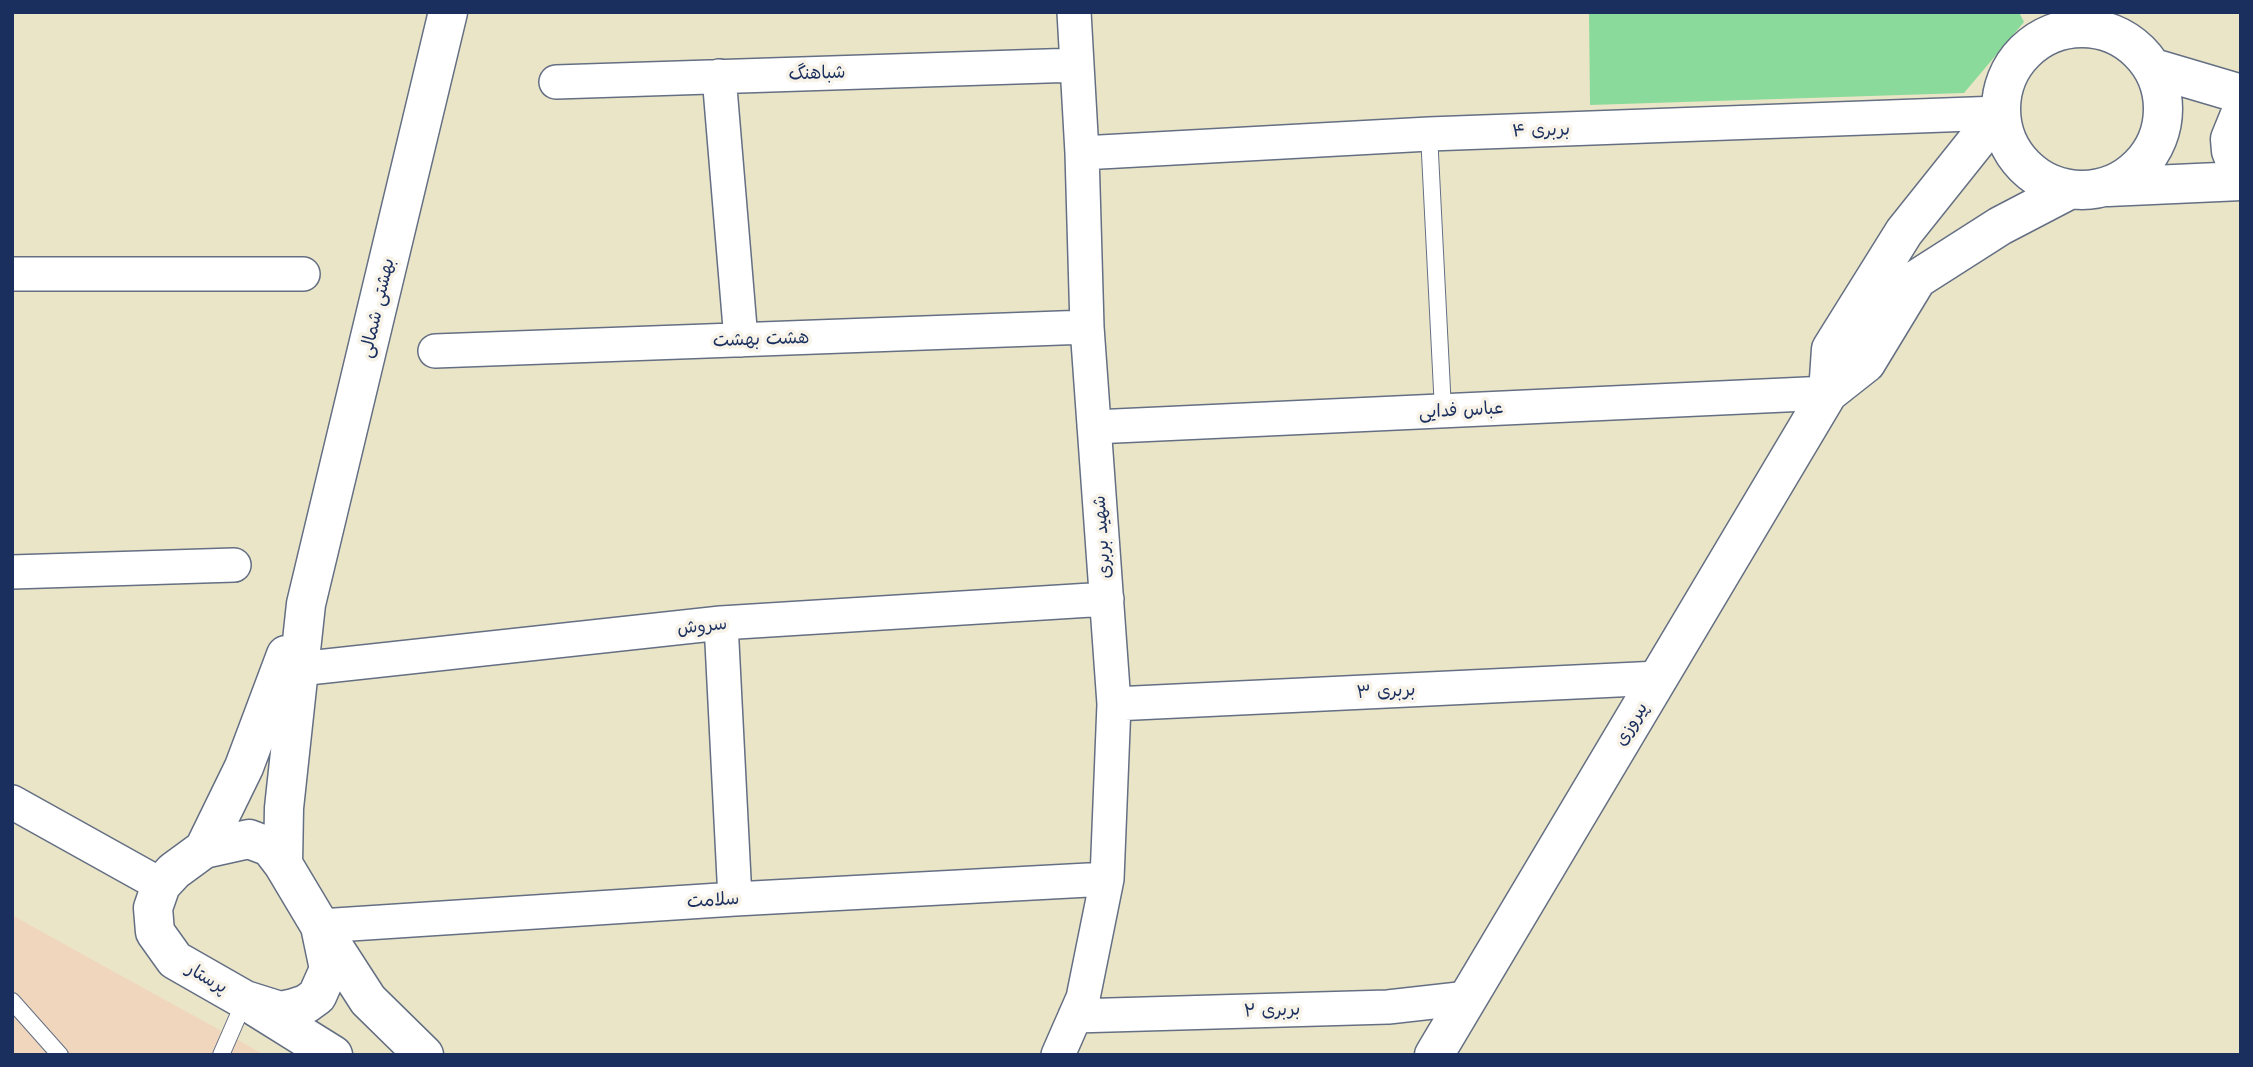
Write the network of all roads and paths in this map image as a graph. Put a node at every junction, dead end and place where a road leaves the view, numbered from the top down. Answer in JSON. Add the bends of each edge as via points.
{"nodes":[{"id":1,"x":448,"y":12,"type":"edge"},
{"id":2,"x":1074,"y":12,"type":"edge"},
{"id":3,"x":2063,"y":21,"type":"edge"},
{"id":4,"x":1077,"y":65,"type":"junction"},
{"id":5,"x":2153,"y":68,"type":"junction"},
{"id":6,"x":719,"y":76,"type":"junction"},
{"id":7,"x":556,"y":82,"type":"dead end"},
{"id":8,"x":2241,"y":94,"type":"edge"},
{"id":9,"x":2241,"y":112,"type":"edge"},
{"id":10,"x":2000,"y":113,"type":"junction"},
{"id":11,"x":1429,"y":134,"type":"junction"},
{"id":12,"x":1082,"y":153,"type":"junction"},
{"id":13,"x":2241,"y":170,"type":"edge"},
{"id":14,"x":2241,"y":181,"type":"edge"},
{"id":15,"x":2106,"y":187,"type":"junction"},
{"id":16,"x":2069,"y":190,"type":"junction"},
{"id":17,"x":12,"y":274,"type":"edge"},
{"id":18,"x":303,"y":274,"type":"dead end"},
{"id":19,"x":1087,"y":327,"type":"junction"},
{"id":20,"x":741,"y":340,"type":"junction"},
{"id":21,"x":435,"y":351,"type":"dead end"},
{"id":22,"x":1828,"y":393,"type":"junction"},
{"id":23,"x":1443,"y":410,"type":"junction"},
{"id":24,"x":1094,"y":427,"type":"junction"},
{"id":25,"x":234,"y":565,"type":"dead end"},
{"id":26,"x":12,"y":572,"type":"edge"},
{"id":27,"x":1107,"y":599,"type":"junction"},
{"id":28,"x":306,"y":604,"type":"junction"},
{"id":29,"x":721,"y":624,"type":"junction"},
{"id":30,"x":299,"y":669,"type":"junction"},
{"id":31,"x":1659,"y":678,"type":"junction"},
{"id":32,"x":1114,"y":704,"type":"junction"},
{"id":33,"x":12,"y":802,"type":"edge"},
{"id":34,"x":204,"y":849,"type":"junction"},
{"id":35,"x":284,"y":864,"type":"junction"},
{"id":36,"x":1107,"y":879,"type":"junction"},
{"id":37,"x":161,"y":886,"type":"junction"},
{"id":38,"x":735,"y":899,"type":"junction"},
{"id":39,"x":320,"y":926,"type":"junction"},
{"id":40,"x":1468,"y":999,"type":"junction"},
{"id":41,"x":245,"y":1000,"type":"junction"},
{"id":42,"x":12,"y":1001,"type":"edge"},
{"id":43,"x":1075,"y":1016,"type":"junction"},
{"id":44,"x":60,"y":1055,"type":"edge"},
{"id":45,"x":221,"y":1055,"type":"edge"},
{"id":46,"x":333,"y":1055,"type":"edge"},
{"id":47,"x":424,"y":1055,"type":"edge"},
{"id":48,"x":1058,"y":1055,"type":"edge"},
{"id":49,"x":1434,"y":1055,"type":"edge"}],
"edges":[{"from":1,"to":28,"type":"main road","name":"بهشتی شمالی"},
{"from":2,"to":4,"type":"street","name":"شهید بربری"},
{"from":3,"to":5,"type":"main road","via":[[2105,30],[2133,45]]},
{"from":3,"to":10,"type":"main road","via":[[2027,48],[2006,77]]},
{"from":4,"to":6,"type":"street","name":"شباهنگ"},
{"from":4,"to":12,"type":"street","name":"شهید بربری"},
{"from":5,"to":8,"type":"main road"},
{"from":5,"to":15,"type":"main road","via":[[2164,103],[2159,139],[2138,169]]},
{"from":6,"to":7,"type":"street","name":"شباهنگ"},
{"from":6,"to":20,"type":"street"},
{"from":9,"to":13,"type":"main road","via":[[2230,139]]},
{"from":10,"to":11,"type":"street","name":"بربری ۴"},
{"from":10,"to":16,"type":"main road","via":[[2010,149],[2034,176]]},
{"from":10,"to":22,"type":"main road","via":[[1904,232],[1830,349]]},
{"from":11,"to":12,"type":"street","name":"بربری ۴"},
{"from":11,"to":23,"type":"lane"},
{"from":12,"to":19,"type":"street","name":"شهید بربری"},
{"from":14,"to":15,"type":"main road"},
{"from":15,"to":16,"type":"main road"},
{"from":16,"to":22,"type":"main road","via":[[2000,226],[1917,279],[1866,363]]},
{"from":17,"to":18,"type":"street"},
{"from":19,"to":20,"type":"street","name":"هشت بهشت"},
{"from":19,"to":24,"type":"street","name":"شهید بربری"},
{"from":20,"to":21,"type":"street","name":"هشت بهشت"},
{"from":22,"to":23,"type":"street","name":"عباس فدایی"},
{"from":22,"to":31,"type":"main road","name":"پیروزی"},
{"from":23,"to":24,"type":"street","name":"عباس فدایی"},
{"from":24,"to":27,"type":"street","name":"شهید بربری"},
{"from":25,"to":26,"type":"street"},
{"from":27,"to":29,"type":"street","name":"سروش"},
{"from":27,"to":32,"type":"street","name":"شهید بربری"},
{"from":28,"to":30,"type":"main road"},
{"from":28,"to":34,"type":"main road","via":[[244,767]]},
{"from":29,"to":30,"type":"street","name":"سروش"},
{"from":29,"to":38,"type":"street"},
{"from":30,"to":35,"type":"main road","via":[[284,808]]},
{"from":31,"to":32,"type":"street","name":"بربری ۳"},
{"from":31,"to":40,"type":"main road","name":"پیروزی"},
{"from":32,"to":36,"type":"street","name":"شهید بربری"},
{"from":33,"to":37,"type":"street"},
{"from":34,"to":35,"type":"main road","name":"پرستار","via":[[249,839],[270,847]]},
{"from":34,"to":37,"type":"main road","name":"پرستار"},
{"from":35,"to":39,"type":"main road","name":"پرستار"},
{"from":36,"to":38,"type":"street","name":"سلامت"},
{"from":36,"to":43,"type":"street","name":"شهید بربری","via":[[1083,998]]},
{"from":37,"to":41,"type":"main road","name":"پرستار","via":[[153,908],[155,932],[175,960]]},
{"from":38,"to":39,"type":"street","name":"سلامت"},
{"from":39,"to":41,"type":"main road","name":"پرستار","via":[[329,969],[317,996],[281,1011]]},
{"from":39,"to":47,"type":"main road","via":[[368,1000]]},
{"from":40,"to":43,"type":"street","name":"بربری ۲","via":[[1388,1007]]},
{"from":40,"to":49,"type":"main road","name":"پیروزی"},
{"from":41,"to":45,"type":"lane"},
{"from":41,"to":46,"type":"main road"},
{"from":42,"to":44,"type":"lane"},
{"from":43,"to":48,"type":"street","name":"شهید بربری"}]}
